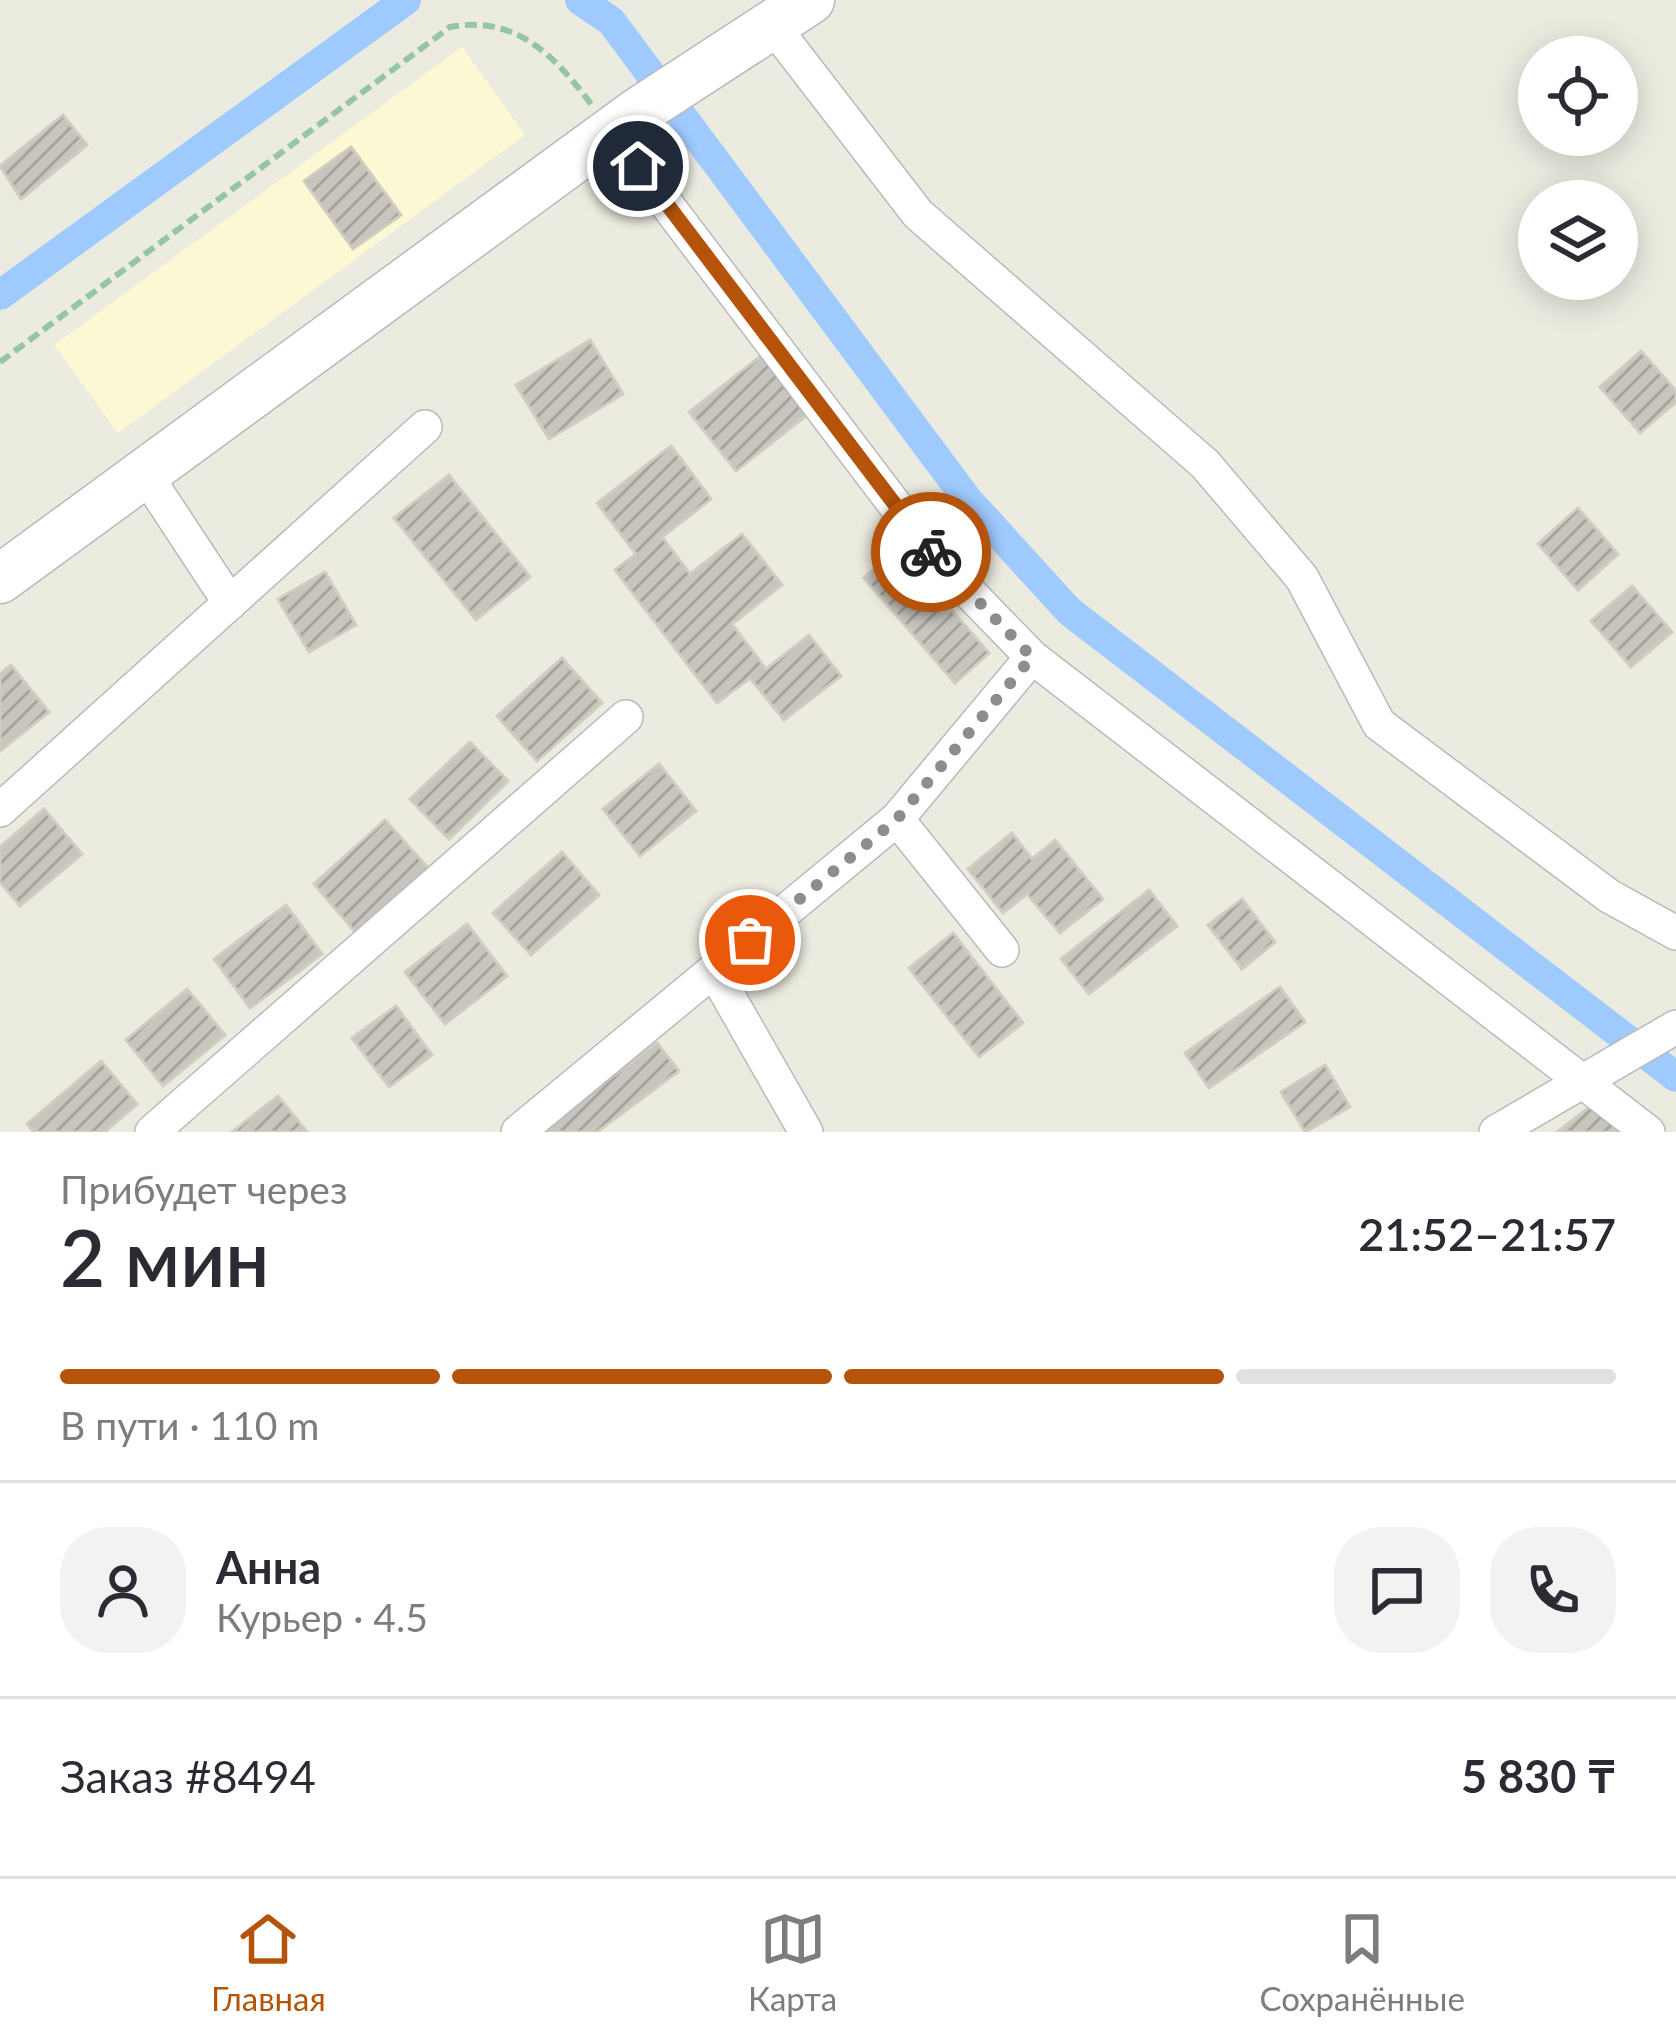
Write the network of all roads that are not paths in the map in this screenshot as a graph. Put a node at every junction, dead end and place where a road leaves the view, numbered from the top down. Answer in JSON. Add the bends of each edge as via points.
{"nodes":[{"id":1,"x":791,"y":13,"type":"edge"},
{"id":2,"x":625,"y":122,"type":"junction"},
{"id":3,"x":425,"y":427,"type":"dead end"},
{"id":4,"x":145,"y":473,"type":"junction"},
{"id":5,"x":0,"y":579,"type":"edge"},
{"id":6,"x":230,"y":603,"type":"junction"},
{"id":7,"x":1032,"y":657,"type":"junction"},
{"id":8,"x":626,"y":717,"type":"dead end"},
{"id":9,"x":0,"y":810,"type":"edge"},
{"id":10,"x":897,"y":819,"type":"junction"},
{"id":11,"x":1676,"y":933,"type":"edge"},
{"id":12,"x":1002,"y":950,"type":"dead end"},
{"id":13,"x":714,"y":970,"type":"junction"},
{"id":14,"x":1676,"y":1027,"type":"edge"},
{"id":15,"x":1593,"y":1075,"type":"junction"},
{"id":16,"x":152,"y":1132,"type":"edge"},
{"id":17,"x":518,"y":1132,"type":"edge"},
{"id":18,"x":806,"y":1132,"type":"edge"},
{"id":19,"x":1496,"y":1132,"type":"edge"},
{"id":20,"x":1648,"y":1132,"type":"edge"}],
"edges":[{"from":1,"to":2,"type":"main road"},
{"from":1,"to":11,"type":"street","via":[[918,214],[1204,464],[1302,578],[1379,724],[1609,896]]},
{"from":2,"to":4,"type":"main road"},
{"from":2,"to":7,"type":"street","via":[[933,555]]},
{"from":3,"to":6,"type":"street"},
{"from":4,"to":5,"type":"main road"},
{"from":4,"to":6,"type":"street"},
{"from":6,"to":9,"type":"street"},
{"from":7,"to":10,"type":"street"},
{"from":7,"to":15,"type":"street"},
{"from":8,"to":16,"type":"street"},
{"from":10,"to":12,"type":"street"},
{"from":10,"to":13,"type":"street"},
{"from":13,"to":17,"type":"street"},
{"from":13,"to":18,"type":"street"},
{"from":14,"to":15,"type":"street"},
{"from":15,"to":19,"type":"street"},
{"from":15,"to":20,"type":"street"}]}
